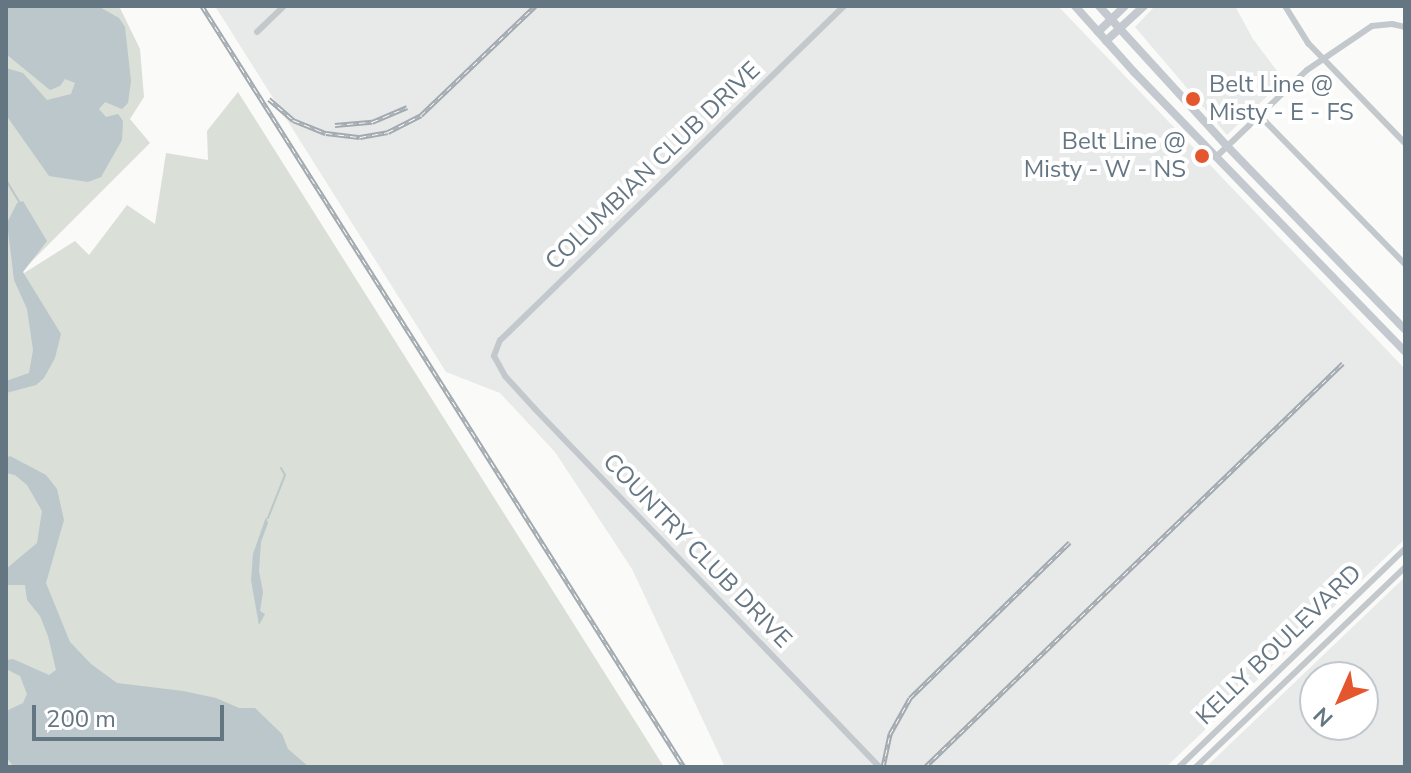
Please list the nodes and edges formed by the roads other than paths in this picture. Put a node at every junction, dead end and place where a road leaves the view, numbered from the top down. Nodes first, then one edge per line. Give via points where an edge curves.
1 (284, 6) edge
2 (844, 6) edge
3 (1075, 6) edge
4 (1099, 6) edge
5 (1125, 6) edge
6 (1144, 6) edge
7 (1285, 6) edge
8 (1111, 20) junction
9 (1405, 27) edge
10 (1119, 30) junction
11 (257, 32) dead end
12 (1098, 32) junction
13 (1106, 41) junction
14 (1323, 59) junction
15 (1258, 114) junction
16 (1405, 143) edge
17 (1227, 146) junction
18 (1216, 157) junction
19 (1405, 264) edge
20 (1375, 300) junction
21 (1364, 311) junction
22 (1405, 330) edge
23 (1405, 352) edge
24 (494, 356) joint
25 (1405, 549) edge
26 (1405, 567) edge
27 (1345, 607) junction
28 (1353, 616) junction
29 (1231, 716) junction
30 (1239, 725) junction
31 (880, 767) edge
32 (1179, 767) edge
33 (1196, 767) edge

1 - 11 street
2 - 24 street, COLUMBIAN CLUB DRIVE via 500,340
3 - 12 main road
4 - 8 main road
5 - 8 main road
6 - 10 main road
7 - 14 street
8 - 10 main road
8 - 12 main road
9 - 14 street via 1372,26
10 - 13 main road
10 - 17 main road
12 - 13 main road
13 - 18 main road
14 - 15 street
14 - 16 street
15 - 17 street
15 - 19 street
17 - 18 street
17 - 20 main road
18 - 21 main road
20 - 21 main road
20 - 22 main road
21 - 23 main road
24 - 31 street, COUNTRY CLUB DRIVE via 535,409
25 - 27 street, KELLY BOULEVARD
26 - 28 street, KELLY BOULEVARD
27 - 28 street
27 - 29 street, KELLY BOULEVARD
28 - 30 street, KELLY BOULEVARD
29 - 30 street
29 - 32 street, KELLY BOULEVARD
30 - 33 street, KELLY BOULEVARD

